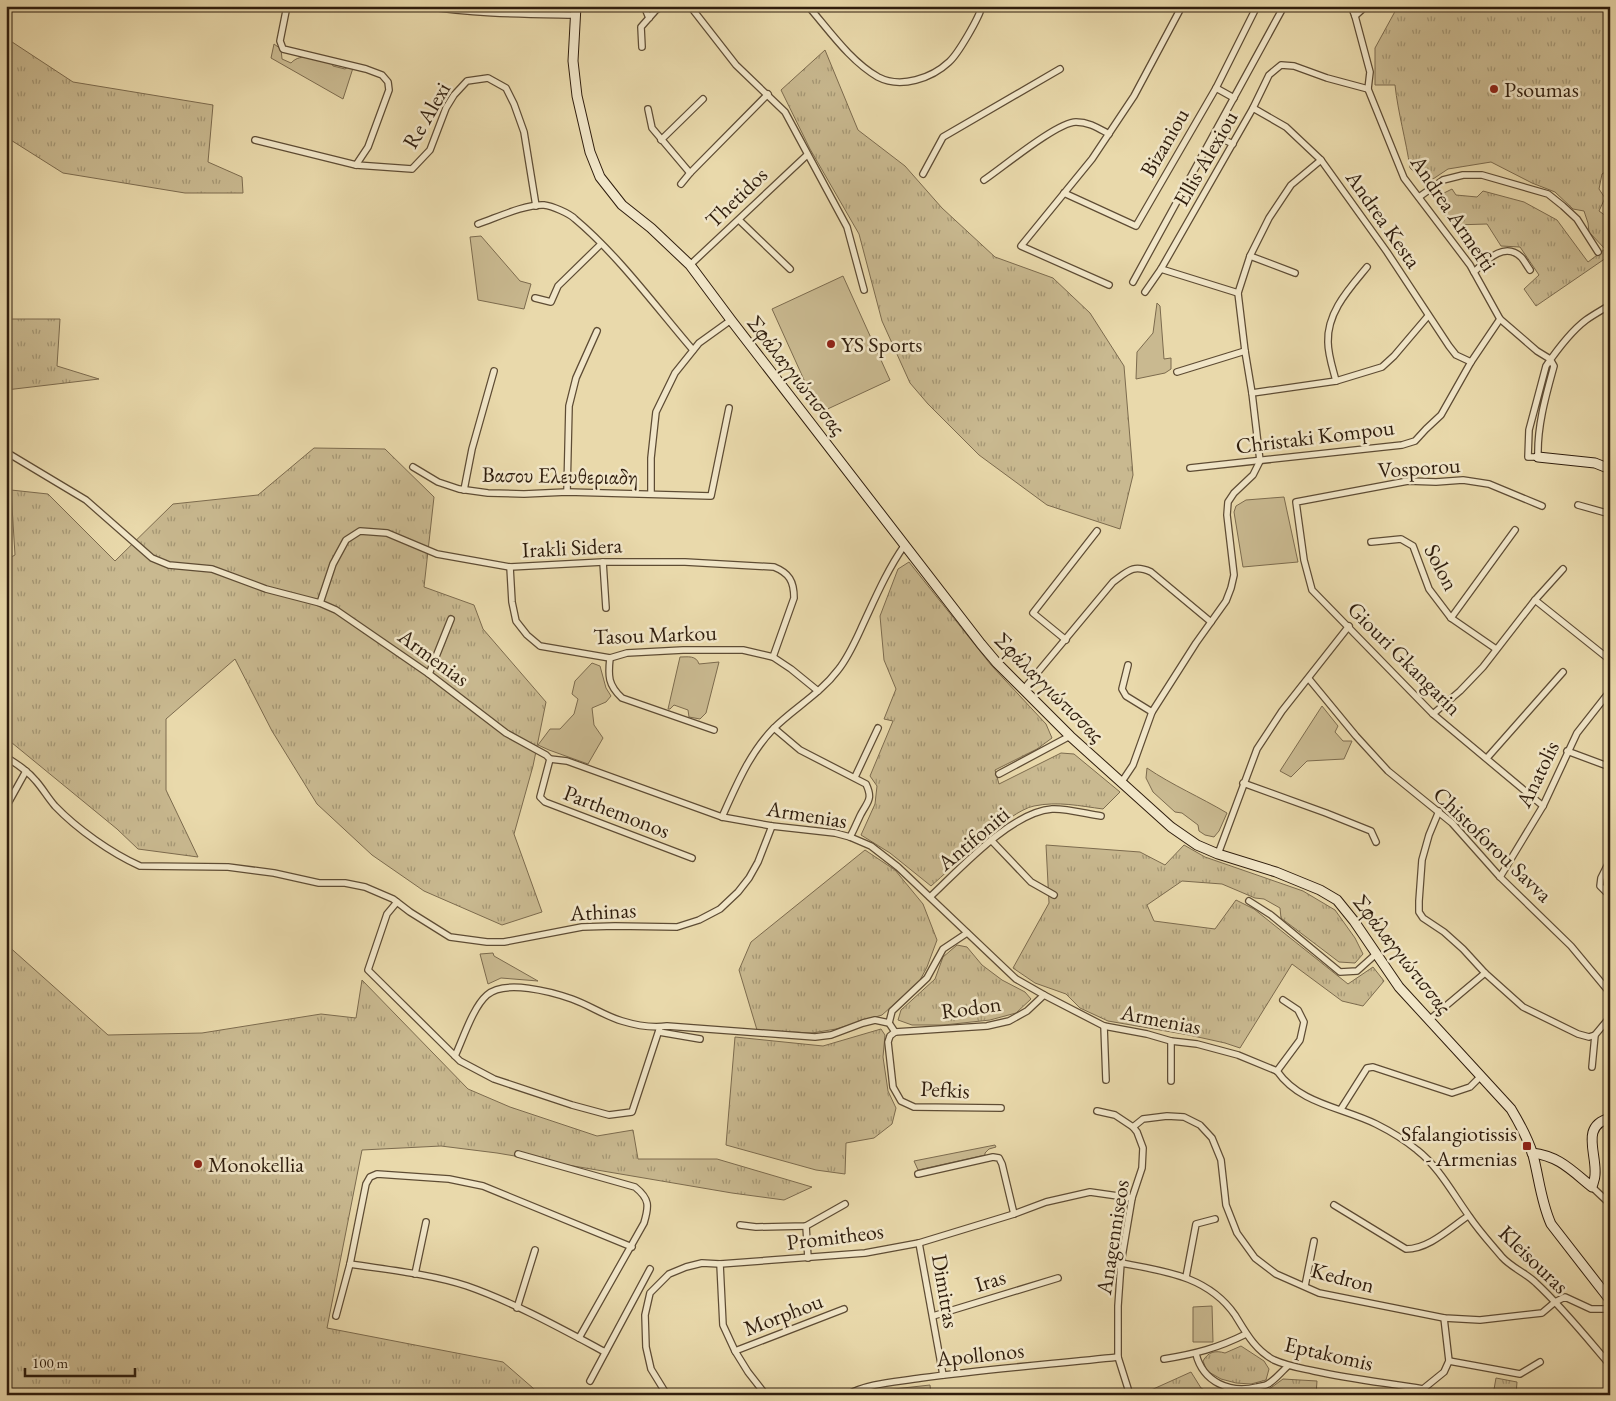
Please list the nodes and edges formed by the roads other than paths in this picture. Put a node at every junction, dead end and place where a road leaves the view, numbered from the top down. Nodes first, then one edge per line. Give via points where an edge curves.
1 (287, 6) edge
2 (425, 6) edge
3 (504, 6) edge
4 (644, 6) edge
5 (663, 6) edge
6 (690, 6) edge
7 (808, 6) edge
8 (982, 6) edge
9 (1182, 6) edge
10 (1258, 6) edge
11 (1284, 6) edge
12 (1350, 6) edge
13 (1366, 6) edge
14 (576, 11) edge
15 (503, 13) junction
16 (1355, 16) junction
17 (649, 18) junction
18 (642, 47) dead end
19 (1060, 69) dead end
20 (1216, 88) junction
21 (1368, 89) junction
22 (768, 94) junction
23 (1234, 98) junction
24 (703, 99) dead end
25 (1253, 108) junction
26 (648, 109) dead end
27 (1109, 134) junction
28 (1214, 135) junction
29 (255, 140) dead end
30 (661, 140) junction
31 (1233, 144) junction
32 (807, 155) junction
33 (1321, 160) junction
34 (356, 165) junction
35 (690, 173) junction
36 (923, 174) dead end
37 (984, 180) dead end
38 (682, 184) dead end
39 (1064, 193) junction
40 (1418, 197) junction
41 (536, 206) junction
42 (739, 220) junction
43 (478, 224) dead end
44 (601, 244) junction
45 (1598, 252) dead end
46 (1250, 256) junction
47 (690, 265) junction
48 (1367, 267) dead end
49 (790, 269) dead end
50 (1161, 270) junction
51 (1530, 270) dead end
52 (1474, 272) junction
53 (1295, 273) dead end
54 (1133, 282) dead end
55 (1109, 285) dead end
56 (864, 290) dead end
57 (1145, 292) dead end
58 (1238, 294) junction
59 (535, 298) dead end
60 (1610, 305) edge
61 (1428, 316) junction
62 (1500, 319) junction
63 (731, 320) junction
64 (597, 331) dead end
65 (693, 350) junction
66 (1245, 351) junction
67 (1550, 360) junction
68 (1471, 362) junction
69 (494, 371) dead end
70 (1177, 372) dead end
71 (1336, 381) junction
72 (1252, 393) junction
73 (729, 408) dead end
74 (6, 452) edge
75 (1538, 457) junction
76 (1260, 461) junction
77 (413, 467) dead end
78 (1190, 468) dead end
79 (1610, 469) edge
80 (464, 490) junction
81 (567, 492) junction
82 (651, 494) junction
83 (1296, 502) joint
84 (1578, 505) dead end
85 (1542, 506) dead end
86 (1610, 514) edge
87 (1515, 530) dead end
88 (1096, 531) dead end
89 (1372, 542) dead end
90 (904, 546) junction
91 (603, 562) junction
92 (510, 568) junction
93 (1562, 569) dead end
94 (1535, 600) junction
95 (320, 603) junction
96 (606, 608) dead end
97 (1451, 618) junction
98 (451, 619) dead end
99 (1211, 622) junction
100 (1349, 626) junction
101 (1066, 640) junction
102 (1496, 650) junction
103 (773, 657) junction
104 (610, 658) junction
105 (1610, 660) edge
106 (1128, 665) dead end
107 (1563, 672) dead end
108 (429, 674) junction
109 (1309, 679) junction
110 (1023, 690) junction
111 (818, 691) junction
112 (1610, 691) edge
113 (1152, 712) junction
114 (1433, 714) junction
115 (774, 728) junction
116 (878, 728) dead end
117 (714, 730) dead end
118 (1070, 736) junction
119 (1567, 751) junction
120 (6, 756) edge
121 (1486, 758) junction
122 (550, 759) junction
123 (1610, 767) edge
124 (26, 771) junction
125 (999, 774) dead end
126 (855, 777) junction
127 (1121, 783) junction
128 (1243, 783) junction
129 (1542, 806) junction
130 (6, 807) edge
131 (1439, 811) junction
132 (1101, 816) dead end
133 (722, 818) junction
134 (772, 826) junction
135 (850, 837) junction
136 (991, 840) junction
137 (1376, 842) dead end
138 (1218, 854) junction
139 (692, 858) dead end
140 (1610, 860) edge
141 (1500, 877) junction
142 (1054, 895) dead end
143 (1610, 896) edge
144 (930, 897) junction
145 (1249, 901) dead end
146 (397, 902) junction
147 (967, 933) junction
148 (1376, 954) junction
149 (1484, 974) junction
150 (1610, 992) edge
151 (1044, 995) junction
152 (1284, 1000) dead end
153 (1610, 1018) edge
154 (1429, 1020) junction
155 (889, 1023) junction
156 (1104, 1026) junction
157 (659, 1029) junction
158 (895, 1032) junction
159 (1595, 1035) junction
160 (700, 1040) dead end
161 (1170, 1041) junction
162 (455, 1056) junction
163 (1592, 1067) dead end
164 (1277, 1071) junction
165 (1481, 1076) junction
166 (1106, 1080) dead end
167 (1171, 1081) dead end
168 (1001, 1108) dead end
169 (1341, 1109) junction
170 (1098, 1110) dead end
171 (1610, 1118) edge
172 (1133, 1126) junction
173 (1532, 1153) junction
174 (518, 1154) dead end
175 (918, 1174) dead end
176 (1592, 1187) junction
177 (1132, 1198) junction
178 (845, 1204) dead end
179 (1334, 1204) dead end
180 (1610, 1204) edge
181 (1014, 1214) junction
182 (1468, 1216) junction
183 (1215, 1219) dead end
184 (426, 1222) dead end
185 (740, 1225) dead end
186 (806, 1226) junction
187 (1314, 1241) dead end
188 (919, 1243) junction
189 (632, 1247) junction
190 (535, 1250) dead end
191 (808, 1258) junction
192 (1121, 1263) junction
193 (350, 1264) junction
194 (720, 1264) junction
195 (650, 1269) dead end
196 (415, 1274) junction
197 (1186, 1277) junction
198 (1058, 1278) dead end
199 (640, 1286) junction
200 (1305, 1286) junction
201 (650, 1293) junction
202 (1610, 1300) edge
203 (1555, 1302) junction
204 (517, 1308) junction
205 (844, 1309) dead end
206 (1610, 1309) edge
207 (336, 1316) dead end
208 (933, 1316) junction
209 (1444, 1318) junction
210 (1246, 1334) junction
211 (579, 1338) junction
212 (735, 1351) junction
213 (604, 1352) junction
214 (1196, 1354) junction
215 (1118, 1357) junction
216 (1164, 1359) dead end
217 (1449, 1361) junction
218 (1540, 1362) dead end
219 (1610, 1365) edge
220 (1288, 1366) junction
221 (943, 1375) junction
222 (590, 1381) dead end
223 (667, 1395) edge
224 (766, 1395) edge
225 (847, 1395) edge
226 (1130, 1395) edge

1 - 34 street via 280,41 283,49 366,69 382,75 388,82 389,90 368,147
2 - 15 street
3 - 15 street
4 - 17 street
5 - 17 street
6 - 22 street via 736,65
7 - 8 street via 858,63 880,78 899,83 926,78 950,62 980,16
9 - 27 street via 1134,96
10 - 20 street, Bizaniou
11 - 23 street, Ellis Alexiou
12 - 16 street, Andrea Armefti
13 - 16 street
14 - 15 street
14 - 47 street, Σφάλαγγιώτισσας via 572,61 577,96 590,152 600,177 622,204
16 - 21 street, Andrea Armefti via 1370,72
17 - 18 street via 641,27
19 - 36 street via 943,136
20 - 23 street
20 - 39 street, Bizaniou via 1136,226
21 - 25 street, Ellis Alexiou via 1294,66 1280,65 1269,76
21 - 40 street, Andrea Armefti via 1404,178
22 - 32 street via 785,112
22 - 35 street
23 - 28 street, Ellis Alexiou
24 - 30 street
25 - 31 street, Ellis Alexiou
25 - 33 street, Andrea Kesta via 1286,127
26 - 30 street via 652,128
27 - 37 street via 1089,124 1074,122 1052,132
27 - 39 street
28 - 31 street
28 - 54 street, Ellis Alexiou
29 - 34 street, Re Alexi
30 - 35 street
31 - 50 street, Ellis Alexiou
32 - 42 street, Thetidos
32 - 56 street via 846,227
33 - 46 street via 1291,185 1269,218
33 - 61 street, Andrea Kesta
34 - 41 street, Re Alexi via 412,169 430,150 454,95 467,81 488,78 506,88 514,104 524,132
35 - 38 street
39 - 55 street via 1021,246
40 - 45 street via 1443,180 1482,174 1548,194 1576,219
40 - 52 street, Andrea Armefti
41 - 43 street
41 - 44 street via 546,205 574,217
42 - 47 street, Thetidos
42 - 49 street
44 - 59 street via 558,286 551,302
44 - 65 street
46 - 53 street
46 - 58 street
47 - 63 street, Σφάλαγγιώτισσας
48 - 71 street via 1344,294 1331,320 1328,342
50 - 57 street, Ellis Alexiou
50 - 58 street
51 - 52 street via 1512,251 1501,251
52 - 62 street, Andrea Armefti
58 - 66 street
60 - 67 street via 1587,319
61 - 68 street, Andrea Kesta via 1456,356
61 - 71 street via 1382,367
62 - 67 street, Andrea Armefti
62 - 68 street, Christaki Kompou
63 - 65 street
63 - 90 street, Σφάλαγγιώτισσας
64 - 81 street via 576,378 569,406
65 - 82 street via 675,373 656,412
66 - 70 street
66 - 72 street
67 - 75 street via 1554,366 1538,439
67 - 75 street via 1529,430 1528,457
68 - 76 street, Christaki Kompou via 1441,415 1415,441
69 - 80 street
71 - 72 street
72 - 76 street
73 - 82 street, Βασου Ελευθεριαδη via 711,496
74 - 95 street, Armenias via 86,500 152,558 169,565 212,568 266,589
75 - 79 street via 1596,464
76 - 78 street, Christaki Kompou
76 - 99 street via 1253,475 1228,502 1234,575 1226,601
77 - 80 street, Βασου Ελευθεριαδη via 438,482
80 - 81 street, Βασου Ελευθεριαδη via 524,494
81 - 82 street, Βασου Ελευθεριαδη
83 - 85 street, Vosporou via 1408,481 1463,480 1489,484
83 - 100 street, Giouri Gkangarin via 1304,560 1312,590
84 - 86 street
87 - 97 street
88 - 101 street via 1034,613
89 - 97 street, Solon via 1401,539 1413,546 1429,590
90 - 110 street, Σφάλαγγιώτισσας via 996,663
90 - 111 street via 888,568 853,647 838,670
91 - 92 street, Irakli Sidera
91 - 96 street
91 - 103 street, Irakli Sidera via 685,562 783,571 791,578 794,598
92 - 95 street, Irakli Sidera via 437,554 387,533 360,531 346,540 333,564
92 - 104 street, Tasou Markou via 516,621 527,635 540,646
93 - 94 street
94 - 102 street
94 - 105 street
95 - 108 street, Armenias via 336,610
97 - 102 street, Solon
98 - 108 street
99 - 101 street via 1151,572 1140,568 1129,570 1114,582
99 - 113 street
100 - 109 street
100 - 114 street, Giouri Gkangarin
101 - 110 street
102 - 114 street via 1460,691
103 - 104 street, Tasou Markou via 723,649 627,653
103 - 111 street, Tasou Markou
104 - 117 street via 608,673 613,689 622,698
106 - 113 street via 1122,689 1126,696
107 - 121 street
108 - 122 street, Armenias via 506,734
109 - 128 street via 1257,749
109 - 131 street, Chistoforou Savva via 1388,771
110 - 118 street, Σφάλαγγιώτισσας
111 - 115 street
112 - 119 street, Anatolis
113 - 127 street via 1133,765
114 - 121 street, Giouri Gkangarin
115 - 126 street via 800,750
115 - 133 street via 743,771
116 - 126 street
118 - 125 street
118 - 127 street, Σφάλαγγιώτισσας
119 - 123 street
119 - 129 street, Anatolis
120 - 124 street, Athinas
121 - 129 street, Giouri Gkangarin
122 - 133 street, Armenias via 567,761
122 - 139 street, Parthemonos via 540,797 545,802
124 - 130 street
124 - 146 street, Athinas via 63,814 140,866 228,867 274,873 319,884 345,883 365,887
126 - 135 street via 866,784 870,792 869,802
127 - 138 street, Σφάλαγγιώτισσας via 1171,827
128 - 137 street via 1371,832
128 - 138 street
129 - 141 street, Anatolis
131 - 141 street, Chistoforou Savva
131 - 149 street via 1422,860 1419,912 1463,949
132 - 136 street, Antifoniti via 1052,809 1023,818
133 - 134 street, Armenias
134 - 135 street, Armenias
134 - 146 street, Athinas via 758,862 738,892 720,908 677,927 582,927 504,942 487,942 450,937
135 - 144 street, Armenias via 871,846
136 - 142 street via 1031,882
136 - 144 street, Antifoniti
138 - 148 street, Σφάλαγγιώτισσας via 1276,872 1336,900
140 - 143 street via 1600,886
141 - 150 street, Chistoforou Savva via 1571,946
144 - 147 street, Armenias
145 - 148 street via 1340,972 1357,971
146 - 162 street via 387,914 368,970
147 - 151 street, Armenias via 1016,979
147 - 155 street via 943,949 928,978 892,1011
148 - 154 street, Σφάλαγγιώτισσας via 1399,988
149 - 154 street
149 - 159 street via 1523,1007 1578,1034
151 - 156 street, Armenias
151 - 158 street, Rodon via 1027,1011 1009,1021 987,1026
152 - 164 street via 1298,1010 1304,1022 1300,1040
153 - 159 street
154 - 165 street, Σφάλαγγιώτισσας
155 - 157 street via 874,1020 831,1035 815,1037 667,1026
155 - 158 street
156 - 161 street, Armenias
156 - 166 street
157 - 160 street
157 - 162 street via 621,1021 573,999 504,987 488,994 477,1008
157 - 162 street via 632,1112 609,1115 572,1105 494,1079
158 - 168 street, Pefkis via 888,1042 893,1087 901,1100 914,1108
159 - 163 street
161 - 164 street, Armenias via 1197,1044 1238,1055
161 - 167 street
164 - 169 street, Kleisouras via 1295,1090 1319,1103
165 - 169 street via 1470,1087 1452,1093 1373,1067 1367,1068
165 - 173 street, Σφάλαγγιώτισσας via 1511,1109
169 - 182 street, Kleisouras via 1376,1124 1419,1152 1453,1191
170 - 172 street via 1115,1115
171 - 176 street via 1594,1126 1595,1175
172 - 177 street, Anagenniseos via 1143,1148 1142,1168
172 - 200 street, Kedron via 1143,1119 1167,1116 1184,1117 1200,1125 1212,1138 1221,1160 1226,1205 1237,1233 1255,1258 1276,1274
173 - 176 street via 1556,1159
173 - 202 street, Σφάλαγγιώτισσας via 1551,1224
174 - 189 street via 635,1188 644,1195 648,1208
175 - 181 street via 999,1158
176 - 180 street
177 - 181 street, Promitheos via 1090,1192 1046,1202
177 - 192 street, Anagenniseos
178 - 186 street
179 - 182 street via 1406,1249 1416,1249
181 - 188 street, Promitheos
182 - 203 street, Kleisouras via 1504,1260 1534,1281
183 - 197 street via 1196,1224
184 - 196 street
185 - 186 street
186 - 191 street
187 - 200 street
188 - 191 street, Promitheos via 865,1253
188 - 208 street, Dimitras
189 - 193 street via 483,1186 448,1179 377,1174 366,1184
189 - 211 street
190 - 204 street
191 - 194 street, Promitheos
192 - 197 street, Eptakomis
192 - 215 street, Anagenniseos
193 - 196 street
193 - 207 street
194 - 201 street, Promitheos via 686,1267 669,1274
194 - 212 street via 723,1325
195 - 199 street
196 - 204 street via 466,1286
197 - 210 street, Eptakomis via 1215,1292
198 - 208 street, Iras
199 - 201 street
199 - 213 street
200 - 209 street, Kedron via 1319,1293
201 - 223 street via 645,1315 646,1347 651,1369
203 - 206 street via 1565,1297 1591,1309
203 - 209 street, Kedron via 1542,1314 1480,1320
203 - 219 street, Kleisouras
204 - 211 street
205 - 212 street, Morphou
208 - 221 street, Dimitras
209 - 217 street
210 - 214 street
210 - 220 street, Eptakomis via 1258,1349
211 - 213 street
212 - 224 street
213 - 222 street
214 - 216 street
214 - 220 street via 1205,1374 1218,1384 1233,1388 1248,1389 1268,1384
215 - 221 street, Apollonos
215 - 226 street, Anagenniseos
217 - 218 street via 1520,1374
217 - 220 street, Eptakomis via 1444,1372 1424,1389
221 - 225 street, Apollonos via 886,1383

